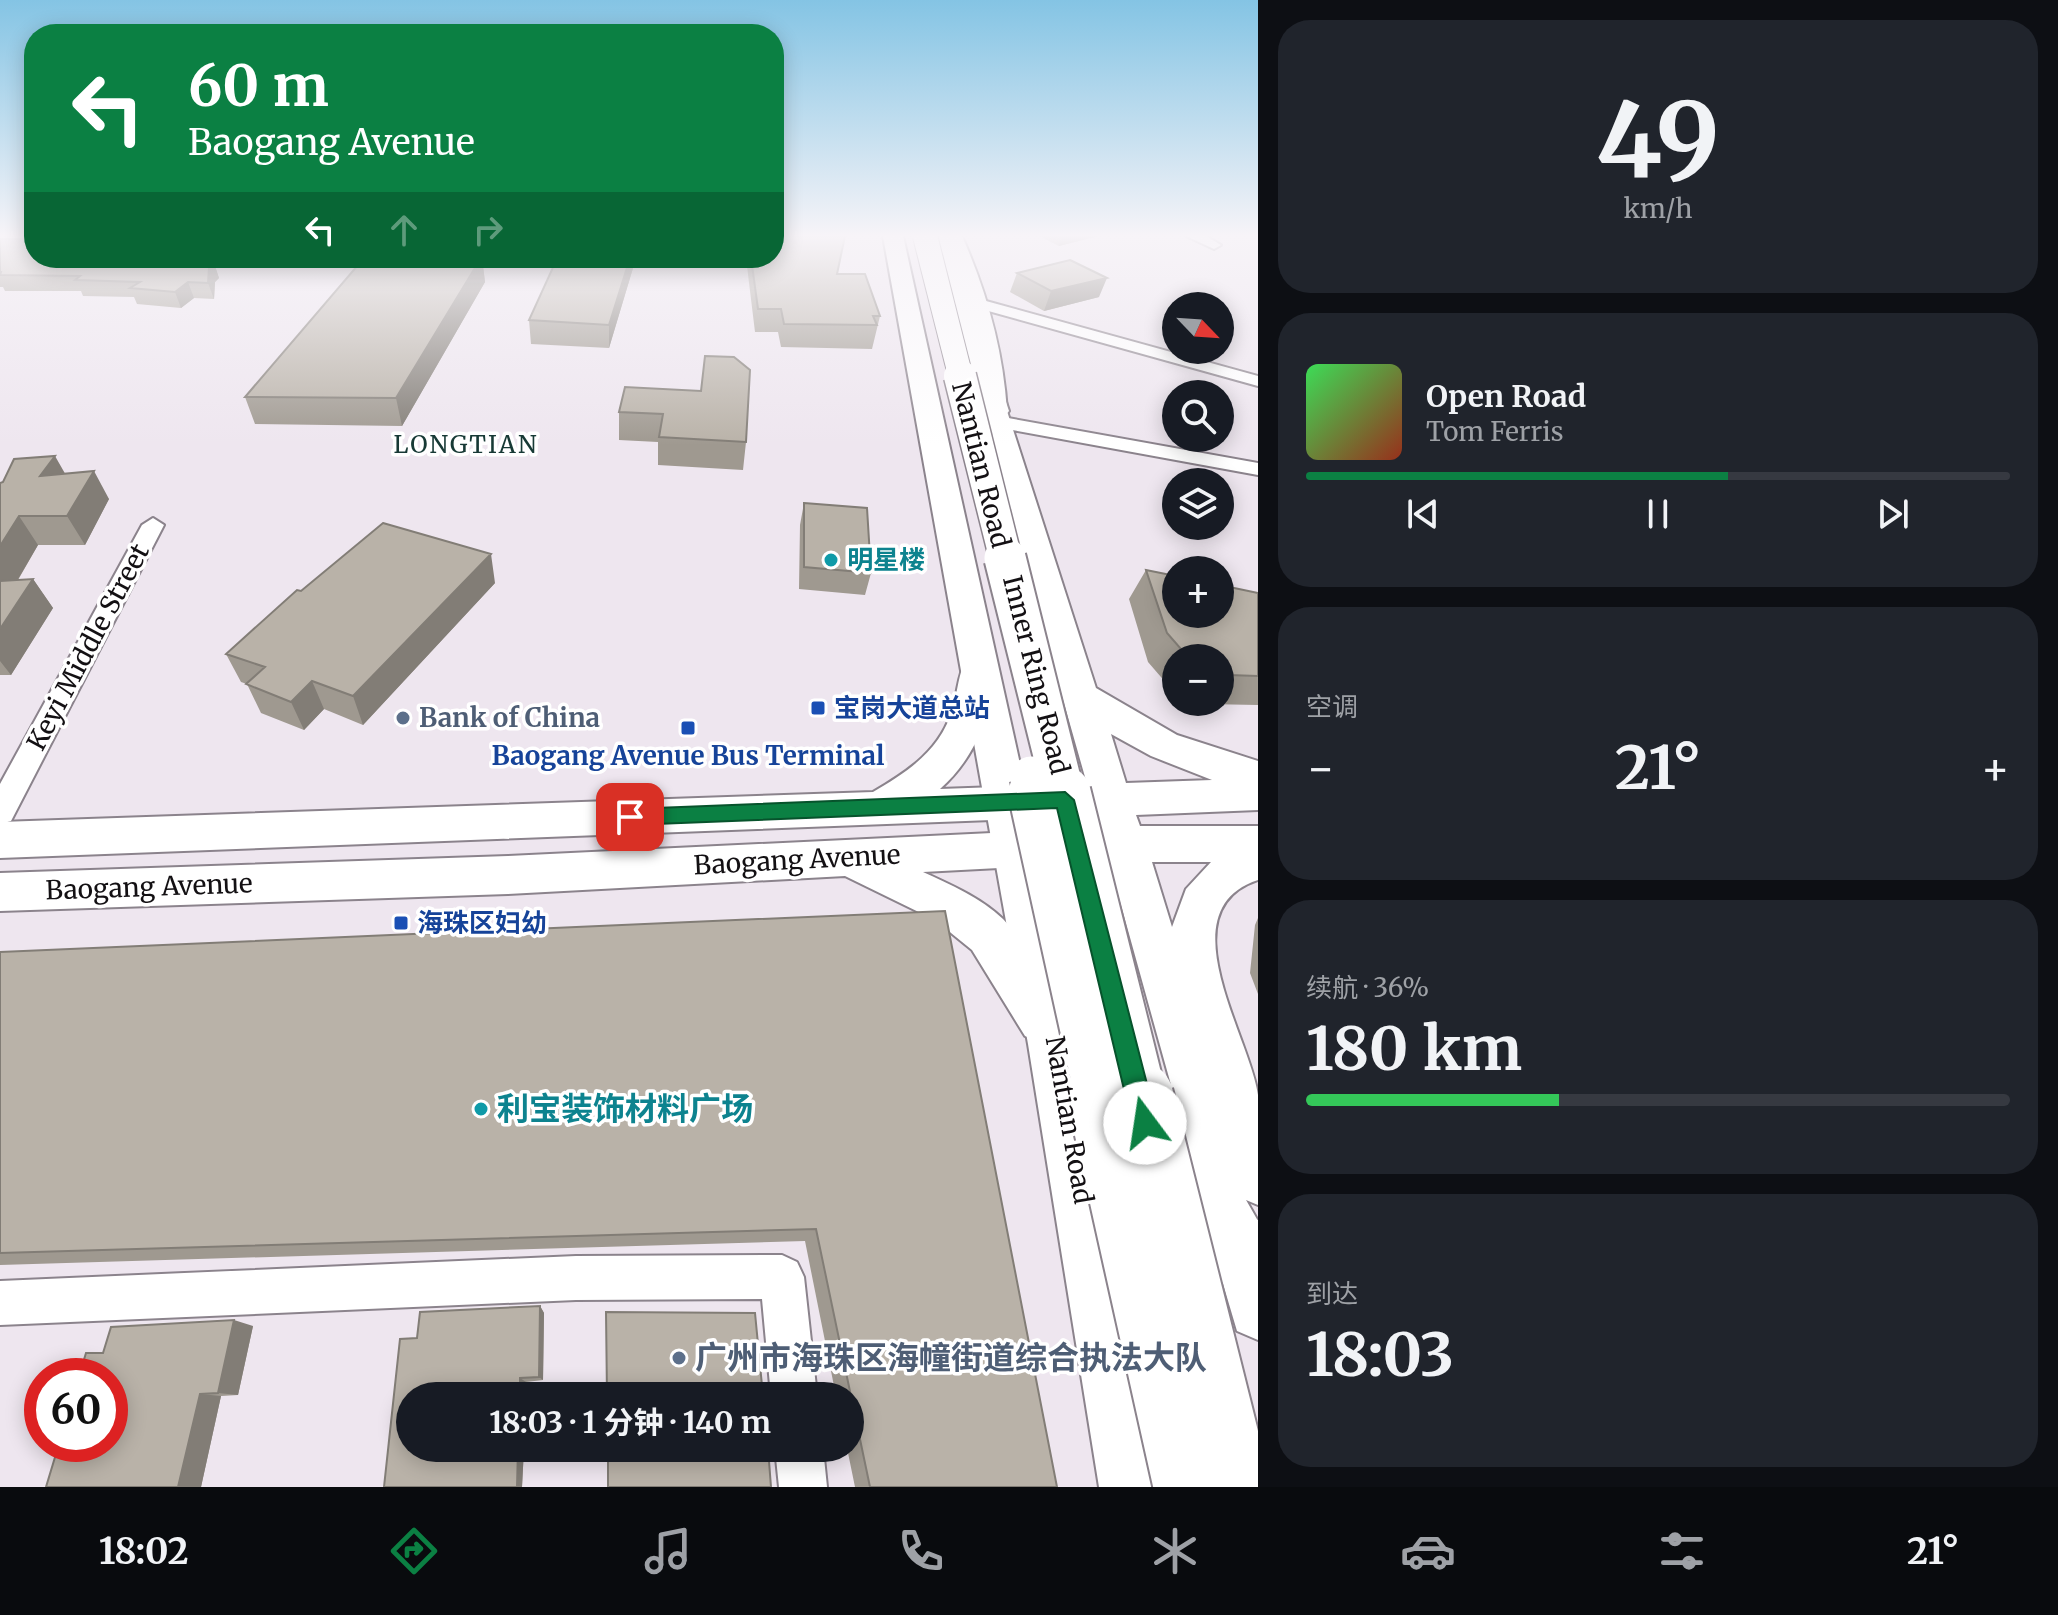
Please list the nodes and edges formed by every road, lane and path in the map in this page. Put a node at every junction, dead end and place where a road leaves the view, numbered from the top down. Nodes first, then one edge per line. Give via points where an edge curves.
1 (907, 305) edge
2 (925, 305) edge
3 (941, 305) edge
4 (946, 305) edge
5 (962, 305) edge
6 (980, 305) edge
7 (985, 305) edge
8 (1258, 381) edge
9 (996, 416) junction
10 (993, 457) junction
11 (1258, 469) edge
12 (992, 507) joint
13 (153, 525) dead end
14 (1030, 590) junction
15 (979, 664) junction
16 (1079, 695) junction
17 (1258, 777) edge
18 (1258, 794) edge
19 (876, 809) junction
20 (0, 812) edge
21 (1094, 822) junction
22 (1012, 827) junction
23 (0, 840) edge
24 (1258, 844) edge
25 (843, 857) junction
26 (1258, 862) edge
27 (0, 892) edge
28 (1122, 1032) junction
29 (1216, 1040) junction
30 (1055, 1044) junction
31 (1258, 1178) edge
32 (1251, 1285) edge
33 (0, 1303) edge
34 (793, 1382) edge
35 (800, 1462) edge
36 (803, 1487) edge
37 (1136, 1487) edge
38 (1188, 1487) edge
39 (1236, 1487) edge

1 - 15 main road, Nantian Road
2 - 38 highway, Inner Ring Road, bridge
3 - 39 highway, Inner Ring Road, bridge
4 - 10 main road, Nantian Road
5 - 9 highway
6 - 9 main road
7 - 8 street
9 - 10 main road
9 - 11 street
10 - 12 main road
10 - 14 main road
12 - 14 main road, Nantian Road via 1002,547
13 - 20 street, Keyi Middle Street
14 - 16 main road via 1063,640
14 - 21 main road, Nantian Road
15 - 19 main road via 974,703 961,739 938,771
15 - 22 main road, Nantian Road
16 - 17 main road via 1155,744
16 - 21 main road
18 - 21 main road, Baogang Avenue
19 - 22 main road, Baogang Avenue
19 - 23 main road, Baogang Avenue
21 - 22 main road, Baogang Avenue
21 - 24 main road, Baogang Avenue
21 - 28 main road, Nantian Road
21 - 32 main road via 1183,1036
22 - 25 main road, Baogang Avenue
22 - 30 main road, Nantian Road
25 - 27 main road, Baogang Avenue via 508,875
25 - 30 main road via 925,892 988,935
26 - 29 main road via 1208,892 1195,914 1195,972
28 - 32 main road
28 - 39 main road, Nantian Road
29 - 31 main road
29 - 32 main road
30 - 37 main road, Nantian Road
33 - 34 street via 576,1278 782,1277
35 - 36 street

